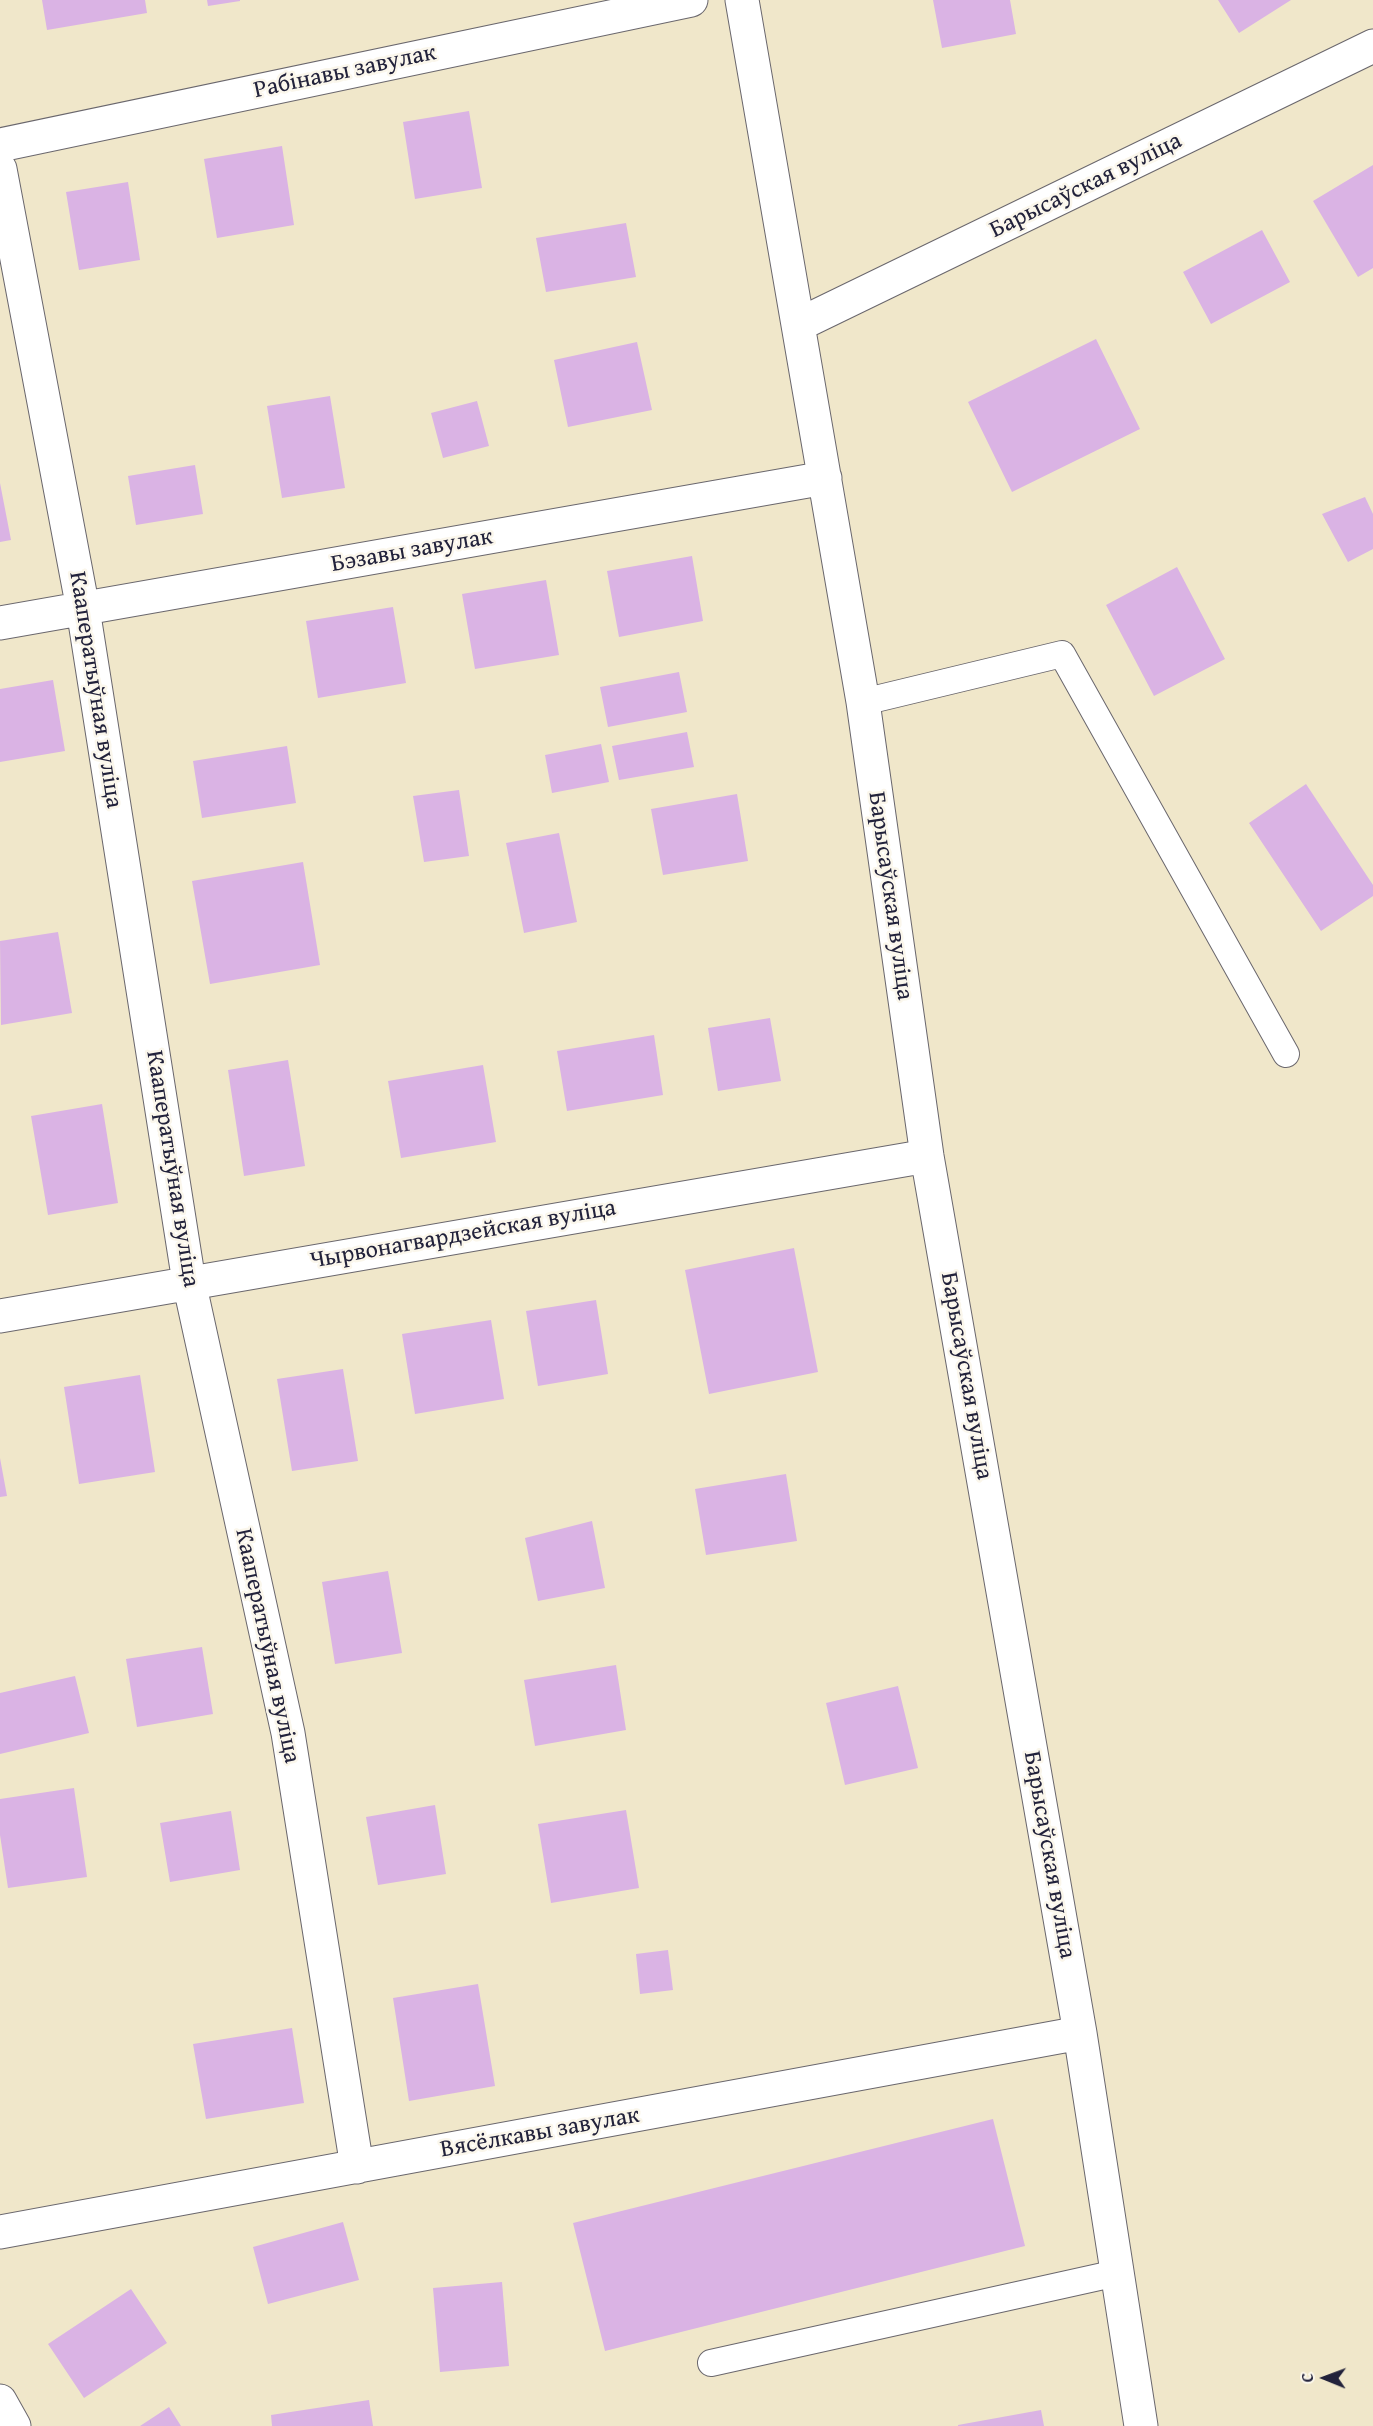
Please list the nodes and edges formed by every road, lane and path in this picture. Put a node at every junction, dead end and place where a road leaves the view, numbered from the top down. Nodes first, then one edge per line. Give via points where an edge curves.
1 (691, 0) edge
2 (742, 0) edge
3 (1373, 46) edge
4 (0, 144) edge
5 (0, 169) edge
6 (798, 325) junction
7 (825, 478) junction
8 (83, 609) junction
9 (0, 623) edge
10 (863, 702) junction
11 (1286, 1054) dead end
12 (927, 1156) junction
13 (189, 1282) junction
14 (0, 1316) edge
15 (1080, 2033) junction
16 (357, 2167) junction
17 (0, 2232) edge
18 (1117, 2273) junction
19 (711, 2363) dead end
20 (0, 2401) edge
21 (14, 2426) edge
22 (1141, 2426) edge

1 - 4 street, Рабінавы завулак
2 - 6 street, Барысаўская вуліца
3 - 6 street, Барысаўская вуліца
5 - 8 street, Кааператыўная вуліца
6 - 7 street, Барысаўская вуліца
7 - 8 street, Бэзавы завулак
7 - 10 street, Барысаўская вуліца
8 - 9 street, Бэзавы завулак
8 - 13 street, Кааператыўная вуліца
10 - 11 lane via 1062,654
10 - 12 street, Барысаўская вуліца
12 - 13 street, Чырвонагвардзейская вуліца
12 - 15 street, Барысаўская вуліца
13 - 14 street, Чырвонагвардзейская вуліца
13 - 16 street, Кааператыўная вуліца via 288,1733
15 - 16 street, Вясёлкавы завулак
15 - 18 street, Барысаўская вуліца
16 - 17 street, Вясёлкавы завулак
18 - 19 lane
18 - 22 street, Барысаўская вуліца
20 - 21 street

